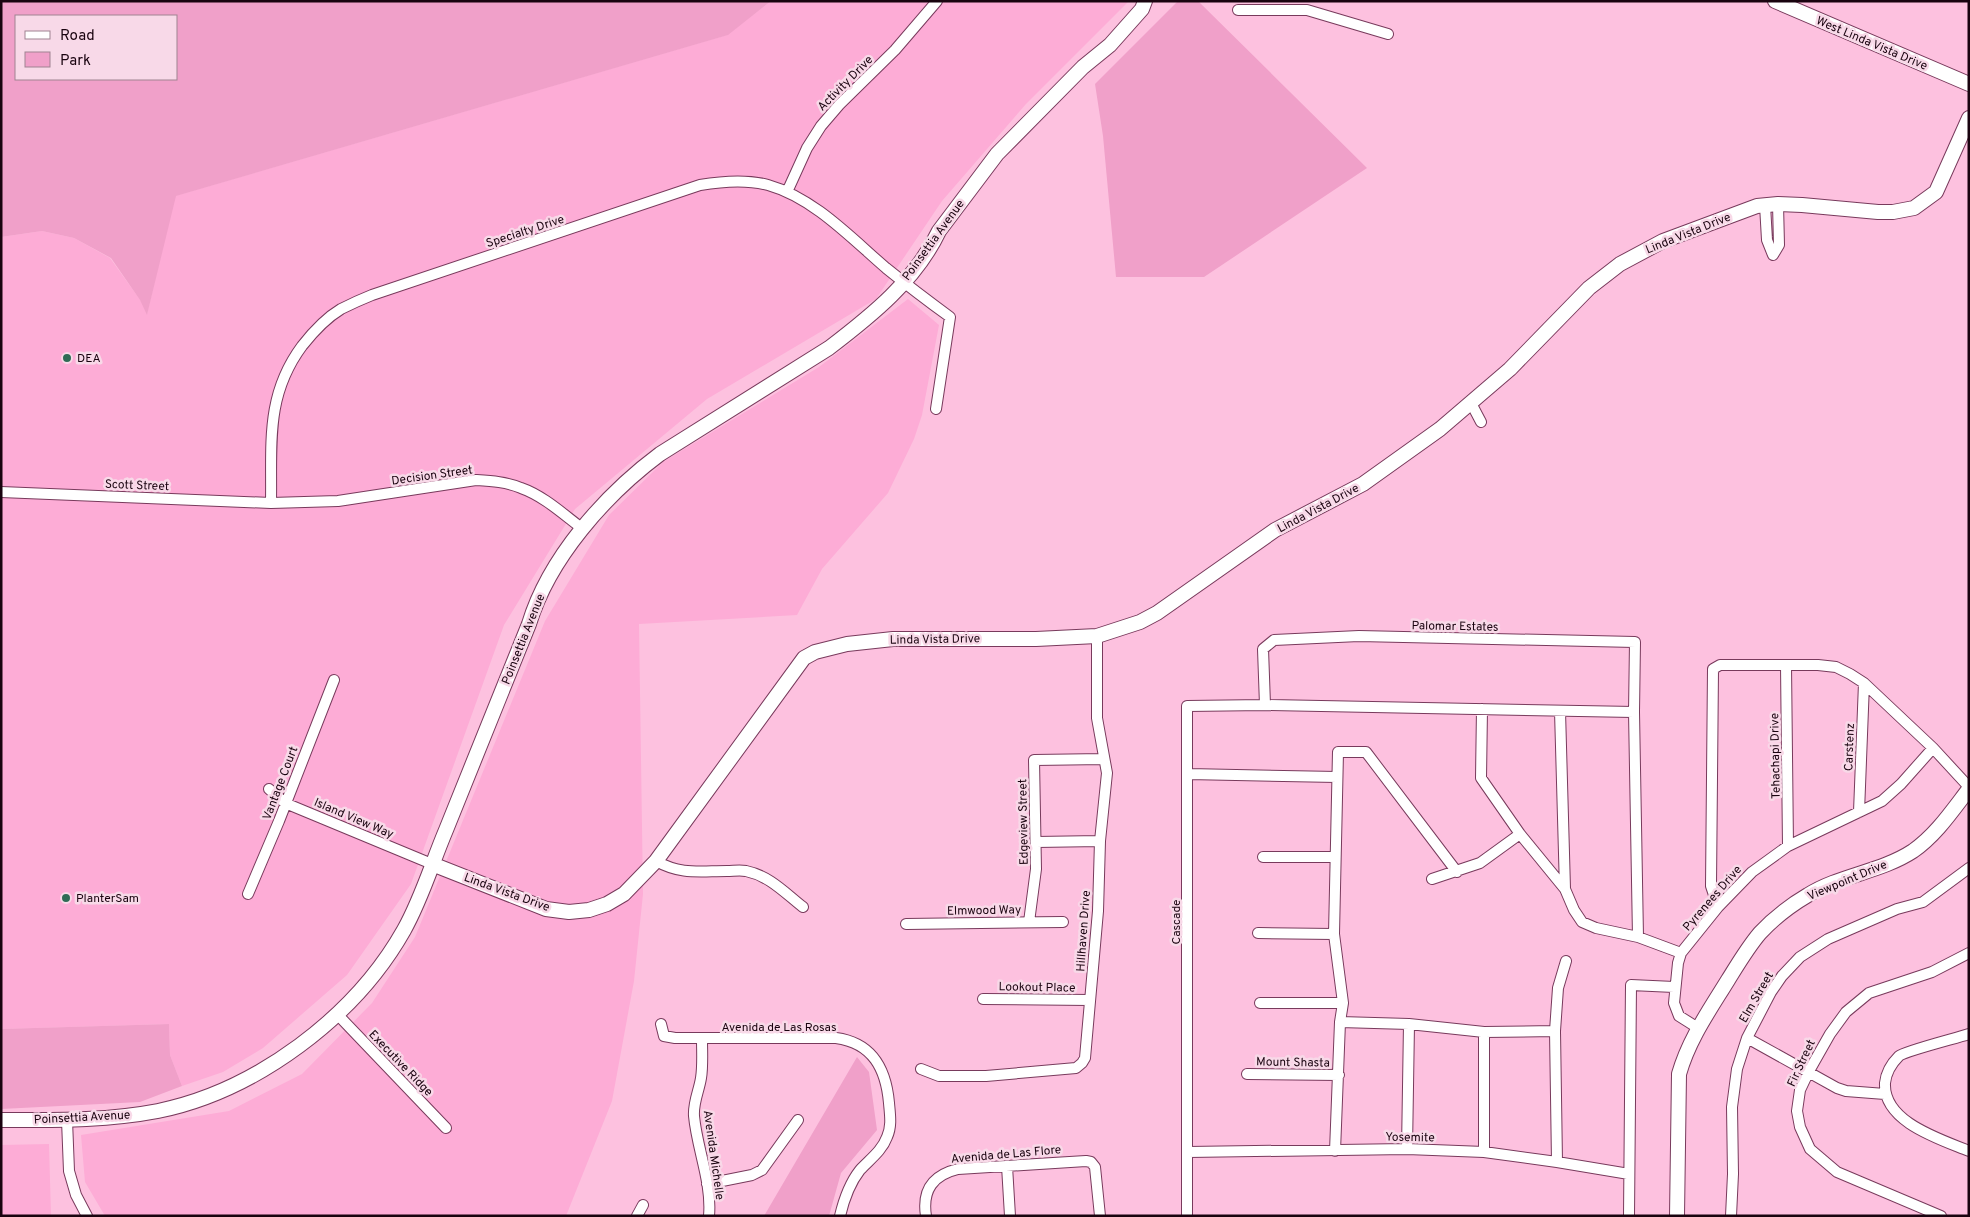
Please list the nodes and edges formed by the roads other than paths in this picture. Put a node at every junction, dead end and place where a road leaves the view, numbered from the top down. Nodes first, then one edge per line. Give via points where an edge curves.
1 (937, 1) edge
2 (1145, 1) edge
3 (1775, 1) edge
4 (1308, 6) edge
5 (1238, 10) dead end
6 (1388, 34) dead end
7 (1969, 84) edge
8 (1969, 118) edge
9 (787, 192) junction
10 (903, 282) junction
11 (1472, 403) junction
12 (936, 409) dead end
13 (1481, 422) dead end
14 (1, 492) edge
15 (271, 503) junction
16 (583, 529) junction
17 (1097, 636) junction
18 (1786, 665) junction
19 (334, 680) dead end
20 (1864, 683) junction
21 (1265, 705) junction
22 (1482, 709) junction
23 (1560, 711) junction
24 (1634, 712) junction
25 (1933, 748) junction
26 (1104, 759) junction
27 (1188, 774) junction
28 (1337, 777) junction
29 (1969, 788) edge
30 (269, 789) dead end
31 (285, 803) junction
32 (1859, 812) junction
33 (1520, 834) junction
34 (1100, 841) junction
35 (1036, 842) junction
36 (1788, 846) junction
37 (1263, 856) dead end
38 (1335, 857) junction
39 (656, 861) junction
40 (432, 864) junction
41 (1969, 868) edge
42 (1457, 872) junction
43 (1432, 878) dead end
44 (1564, 889) junction
45 (248, 894) dead end
46 (804, 907) dead end
47 (1718, 907) junction
48 (1029, 922) junction
49 (1063, 922) dead end
50 (906, 924) dead end
51 (1258, 933) dead end
52 (1334, 934) junction
53 (1638, 937) junction
54 (1681, 953) junction
55 (1969, 953) edge
56 (1566, 961) dead end
57 (1674, 988) junction
58 (983, 999) dead end
59 (1090, 1000) junction
60 (1260, 1002) dead end
61 (1342, 1003) junction
62 (337, 1014) junction
63 (1340, 1022) junction
64 (661, 1024) dead end
65 (1410, 1024) junction
66 (1698, 1028) junction
67 (1555, 1031) junction
68 (1484, 1032) junction
69 (1969, 1034) edge
70 (1747, 1038) junction
71 (702, 1039) junction
72 (920, 1069) dead end
73 (1809, 1071) junction
74 (1247, 1074) dead end
75 (1339, 1075) junction
76 (1885, 1094) junction
77 (1, 1120) edge
78 (67, 1120) junction
79 (798, 1120) dead end
80 (446, 1128) dead end
81 (1407, 1149) junction
82 (1335, 1151) junction
83 (1969, 1151) edge
84 (1188, 1152) junction
85 (1484, 1152) junction
86 (1557, 1162) junction
87 (1008, 1166) junction
88 (1629, 1174) junction
89 (707, 1184) junction
90 (643, 1205) dead end
91 (1732, 1215) edge
92 (87, 1216) edge
93 (637, 1216) edge
94 (709, 1216) edge
95 (840, 1216) edge
96 (926, 1216) edge
97 (1010, 1216) edge
98 (1100, 1216) edge
99 (1187, 1216) edge
100 (1629, 1216) edge
101 (1669, 1216) edge
102 (1678, 1216) edge
103 (1941, 1216) edge

1 - 9 street, Activity Drive via 895,50 821,126
2 - 10 street, Poinsettia Avenue via 1110,45 1083,67 997,154
3 - 7 street, West Linda Vista Drive
4 - 5 street
4 - 6 street
8 - 11 street, Linda Vista Drive via 1936,192 1914,208 1878,212 1757,206 1663,241 1620,264 1589,288
9 - 10 street, Specialty Drive via 818,210
9 - 15 street, Specialty Drive via 768,185 744,182 700,185 372,295 342,309 310,336 290,363 280,384 272,422
10 - 12 street, Specialty Drive via 950,317
10 - 16 street, Poinsettia Avenue via 829,348 637,471 598,509
11 - 13 street
11 - 17 street, Linda Vista Drive via 1363,484 1275,530 1157,613
14 - 15 street, Scott Street
15 - 16 street, Decision Street via 338,501 476,480 522,488
16 - 40 street, Poinsettia Avenue via 564,553 535,604
17 - 26 street, Hillhaven Drive via 1097,718
17 - 39 street, Linda Vista Drive via 893,639 847,644 815,652 798,665
18 - 20 street via 1836,668
18 - 36 street, Tehachapi Drive
18 - 47 street via 1720,665 1713,669 1711,886
19 - 31 street, Vantage Court
20 - 25 street
20 - 32 street, Carstenz
21 - 22 street
21 - 24 street, Palomar Estates via 1263,649 1274,640 1358,636 1626,641 1636,642
21 - 27 street, Cascade via 1187,706
22 - 23 street
22 - 33 street via 1481,778
23 - 24 street
23 - 44 street
24 - 53 street
25 - 29 street
25 - 32 street, Pyrenees Drive via 1882,801
26 - 34 street, Hillhaven Drive via 1107,773
26 - 35 street, Edgeview Street via 1034,760
27 - 28 street
27 - 84 street, Cascade
28 - 38 street
28 - 42 street via 1338,752 1366,752
29 - 66 street, Viewpoint Drive via 1935,831 1913,851 1809,894 1780,915 1745,954
30 - 31 street, Island View Way
31 - 40 street, Island View Way
31 - 45 street, Vantage Court
32 - 36 street, Pyrenees Drive
33 - 42 street via 1480,864
33 - 44 street
34 - 35 street
34 - 59 street, Hillhaven Drive
35 - 48 street, Edgeview Street
36 - 47 street, Pyrenees Drive via 1752,872
37 - 38 street
38 - 52 street
39 - 40 street, Linda Vista Drive via 624,894 607,904 569,912 546,909
39 - 46 street via 681,871 745,871 762,876
40 - 62 street, Poinsettia Avenue via 404,930 370,978
41 - 70 street, Elm Street via 1924,902 1897,909 1843,932 1800,957 1771,992
42 - 43 street
44 - 53 street via 1582,922
47 - 54 street, Pyrenees Drive
48 - 49 street, Elmwood Way
48 - 50 street, Elmwood Way
51 - 52 street
52 - 61 street
53 - 54 street
54 - 57 street, Pyrenees Drive
55 - 73 street, Fir Street via 1932,972 1869,992 1846,1012
56 - 67 street via 1558,988
57 - 66 street, Pyrenees Drive via 1674,1003 1679,1016
57 - 88 street via 1632,985
58 - 59 street, Lookout Place
59 - 72 street, Hillhaven Drive via 1085,1058 1076,1068 986,1076 939,1076
60 - 61 street
61 - 63 street
62 - 78 street, Poinsettia Avenue via 302,1044 264,1069 217,1093 149,1113
62 - 80 street, Executive Ridge
63 - 65 street
63 - 75 street
64 - 71 street, Avenida de Las Rosas via 664,1036
65 - 68 street
65 - 81 street
66 - 101 street, Viewpoint Drive via 1685,1040 1670,1073
66 - 102 street, Viewpoint Drive via 1679,1074
67 - 68 street
67 - 86 street
68 - 85 street
69 - 76 street via 1900,1055 1887,1072
70 - 73 street
70 - 91 street, Elm Street via 1737,1069 1732,1107
71 - 89 street, Avenida Michelle via 701,1078 694,1115
71 - 95 street, Avenida de Las Rosas via 836,1038 850,1040 875,1059 887,1084 891,1124 880,1150 851,1184
73 - 76 street via 1846,1091
73 - 103 street, Fir Street via 1800,1090 1797,1110 1810,1150 1837,1172
74 - 75 street, Mount Shasta
75 - 82 street
76 - 83 street via 1909,1124
77 - 78 street, Poinsettia Avenue
78 - 92 street via 68,1171
79 - 89 street via 762,1170
81 - 82 street, Yosemite
81 - 85 street, Yosemite
82 - 84 street, Yosemite
84 - 99 street, Cascade
85 - 86 street, Yosemite
86 - 88 street, Yosemite
87 - 96 street, Avenida de Las Flore via 958,1169 938,1176 926,1197
87 - 97 street
87 - 98 street, Avenida de Las Flore via 1091,1162 1095,1167
88 - 100 street
89 - 94 street, Avenida Michelle
90 - 93 street

